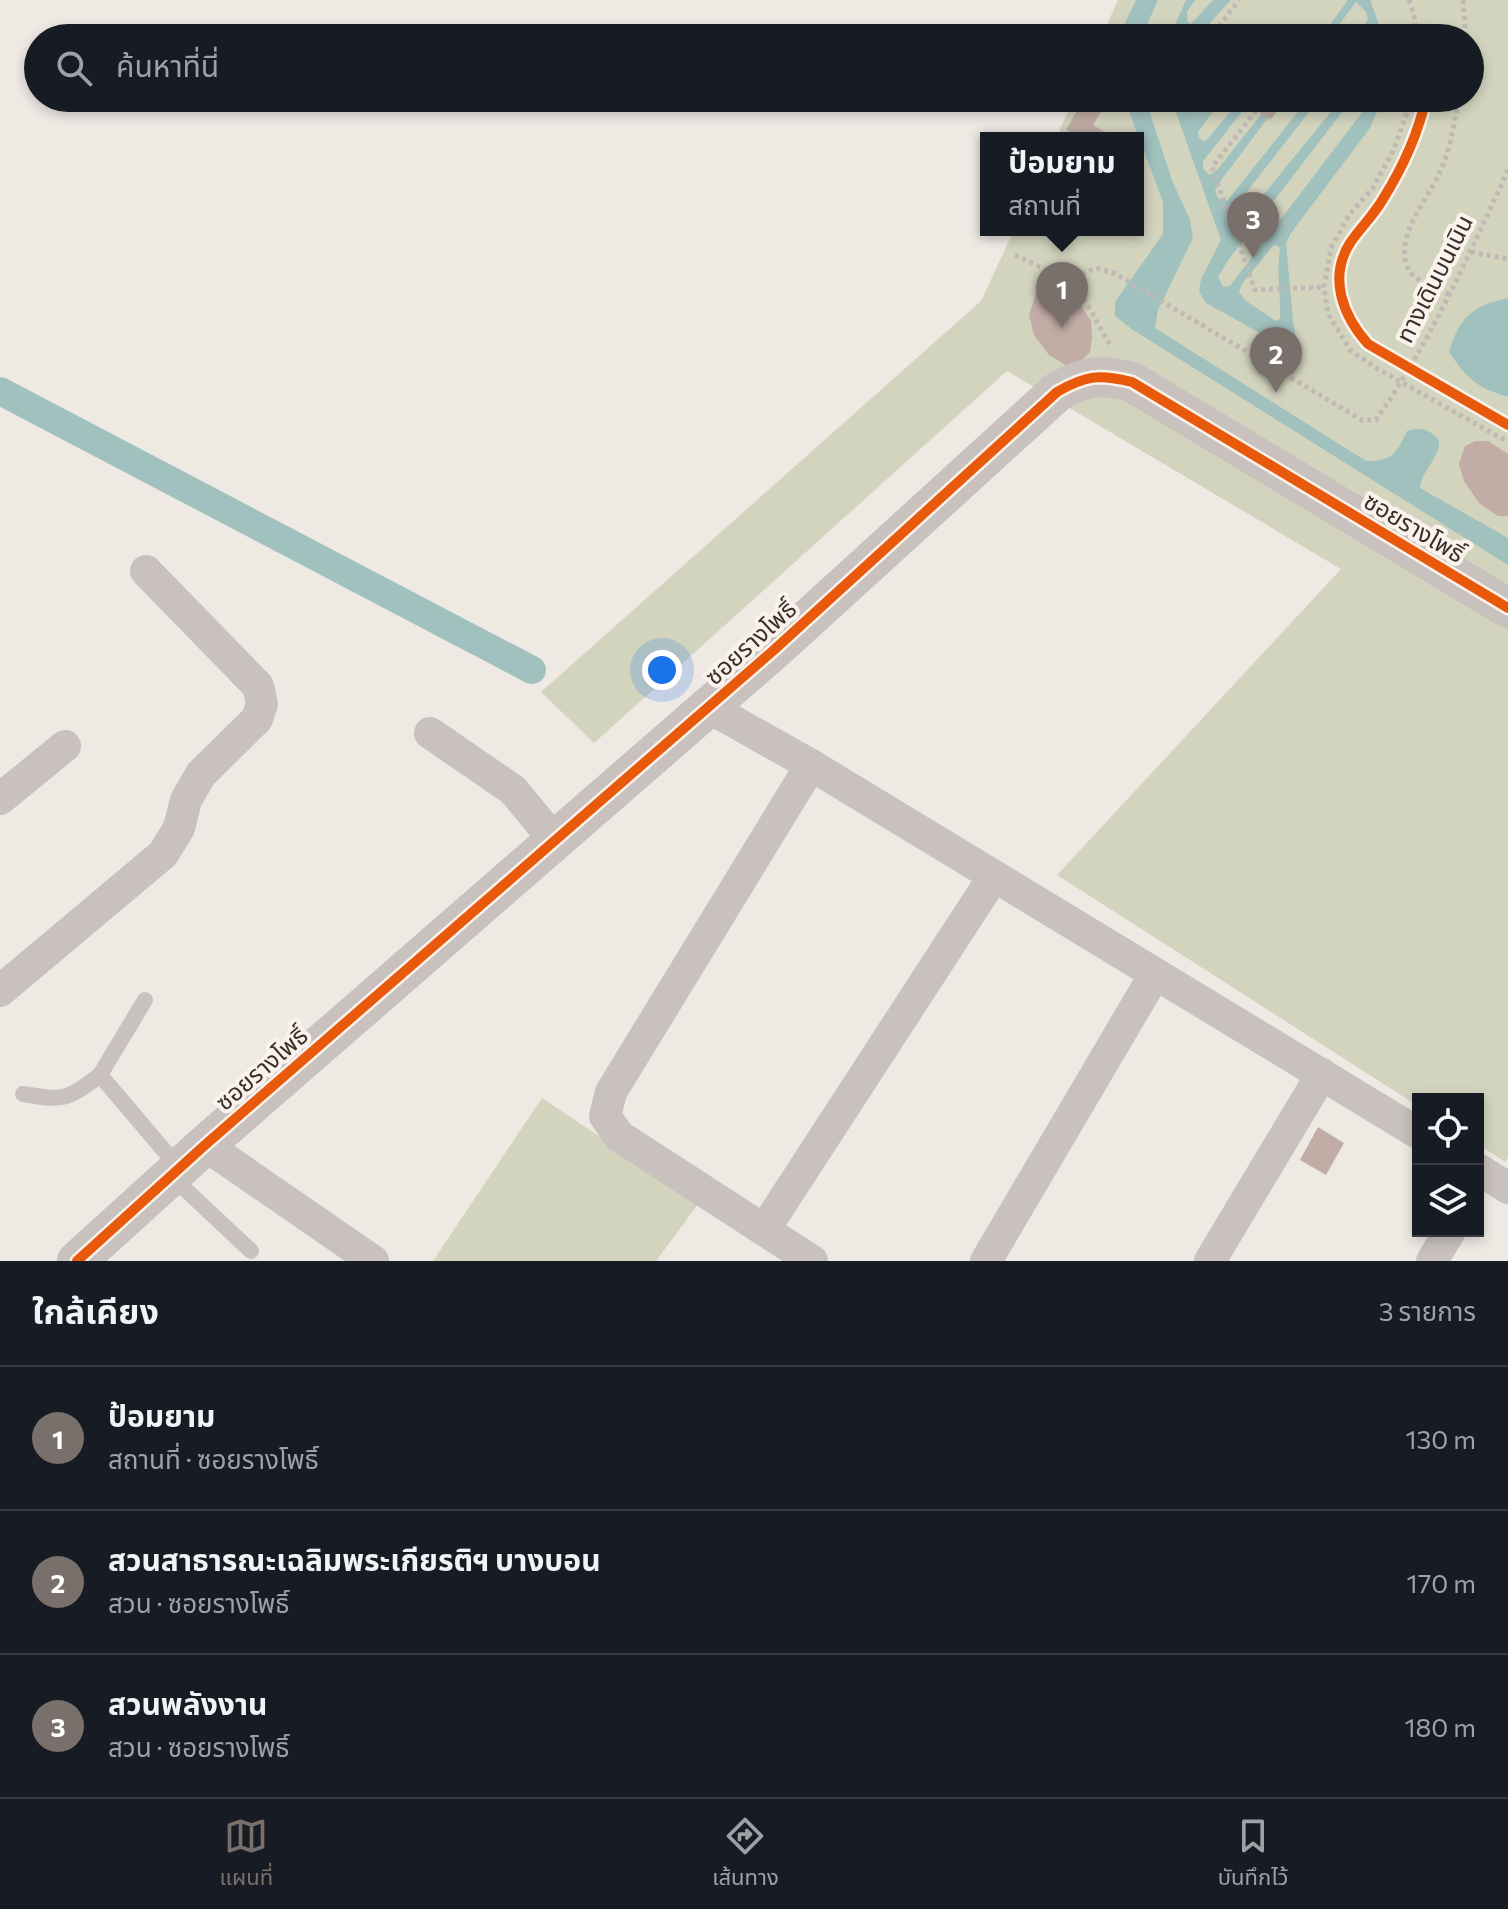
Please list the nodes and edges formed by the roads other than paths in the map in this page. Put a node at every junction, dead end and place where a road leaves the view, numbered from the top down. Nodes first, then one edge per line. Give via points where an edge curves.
1 (146, 571) dead end
2 (1508, 608) edge
3 (708, 707) junction
4 (430, 733) dead end
5 (65, 746) dead end
6 (811, 765) junction
7 (0, 799) edge
8 (555, 841) junction
9 (994, 876) junction
10 (1155, 974) junction
11 (0, 991) edge
12 (145, 1000) dead end
13 (1322, 1074) junction
14 (100, 1075) junction
15 (23, 1094) dead end
16 (1412, 1129) edge
17 (185, 1163) junction
18 (764, 1230) junction
19 (1446, 1237) edge
20 (251, 1251) dead end
21 (77, 1261) edge
22 (373, 1261) edge
23 (812, 1261) edge
24 (986, 1261) edge
25 (1210, 1261) edge
26 (1432, 1261) edge

1 - 11 street via 258,686 262,704 257,719 201,774 163,854
2 - 3 street, ซอยรางโพธิ์ via 1132,382 1105,375 1078,380 1057,392
3 - 6 street
3 - 8 street, ซอยรางโพธิ์
4 - 8 street via 513,790
5 - 7 street
6 - 9 street
6 - 18 street via 611,1092 605,1116 619,1136
8 - 17 street, ซอยรางโพธิ์
9 - 10 street
9 - 18 street
10 - 13 street
10 - 24 street
12 - 14 lane
13 - 16 street
13 - 25 street
14 - 15 lane via 56,1100
14 - 17 lane
17 - 20 lane
17 - 21 street, ซอยรางโพธิ์
17 - 22 street
18 - 23 street
19 - 26 street

